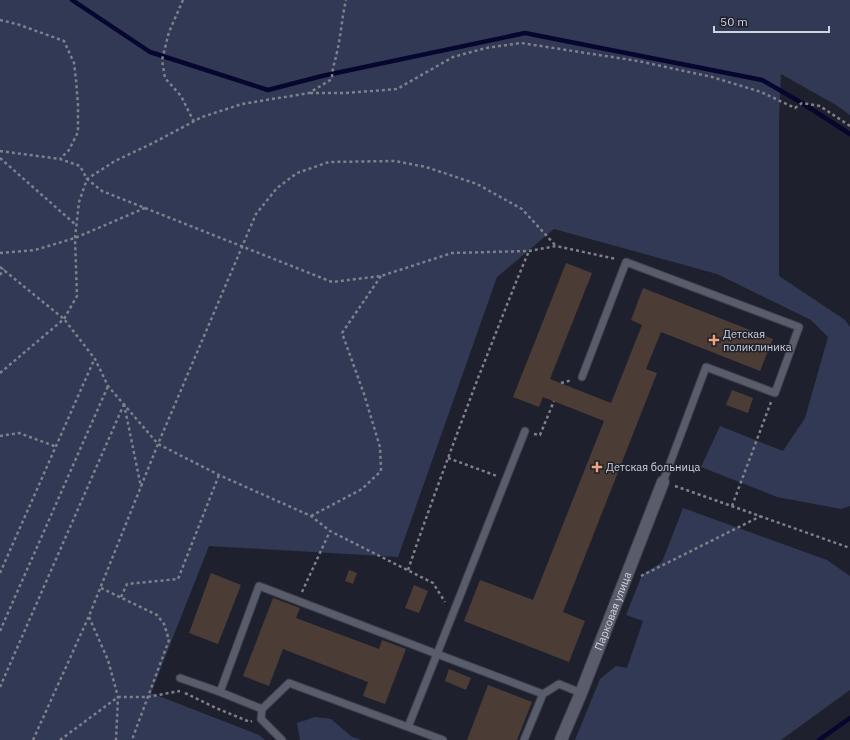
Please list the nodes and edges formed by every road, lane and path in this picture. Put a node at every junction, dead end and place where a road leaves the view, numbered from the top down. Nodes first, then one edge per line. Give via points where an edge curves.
1 (183, 0) edge
2 (346, 0) edge
3 (0, 20) edge
4 (309, 93) junction
5 (194, 122) junction
6 (850, 126) edge
7 (0, 151) edge
8 (0, 158) edge
9 (60, 159) junction
10 (87, 179) junction
11 (145, 208) junction
12 (76, 225) junction
13 (75, 238) junction
14 (242, 246) junction
15 (556, 246) junction
16 (529, 251) junction
17 (0, 253) edge
18 (626, 262) junction
19 (0, 267) edge
20 (4, 269) junction
21 (0, 274) edge
22 (381, 276) junction
23 (64, 319) junction
24 (95, 359) junction
25 (0, 373) edge
26 (582, 377) dead end
27 (108, 386) junction
28 (775, 393) junction
29 (554, 401) dead end
30 (124, 404) junction
31 (525, 431) joint
32 (0, 436) edge
33 (158, 444) junction
34 (57, 447) junction
35 (448, 458) junction
36 (219, 475) junction
37 (506, 479) junction
38 (663, 482) junction
39 (141, 487) junction
40 (732, 506) junction
41 (310, 516) junction
42 (761, 516) junction
43 (330, 531) junction
44 (850, 548) edge
45 (408, 570) junction
46 (0, 573) edge
47 (640, 576) dead end
48 (101, 588) junction
49 (121, 596) junction
50 (298, 601) junction
51 (453, 614) junction
52 (89, 616) junction
53 (0, 631) edge
54 (437, 654) junction
55 (180, 678) dead end
56 (0, 687) edge
57 (220, 692) junction
58 (581, 693) junction
59 (543, 694) junction
60 (118, 697) junction
61 (147, 698) junction
62 (262, 709) junction
63 (261, 719) junction
64 (408, 726) junction
65 (33, 740) edge
66 (60, 740) edge
67 (116, 740) edge
68 (134, 740) edge
69 (282, 740) edge
70 (443, 740) edge
71 (524, 740) edge
72 (561, 740) edge

1 - 5 path via 169,32 162,60 165,78 181,96
2 - 4 path via 332,79
3 - 9 path via 64,41 74,63 78,132 69,150
4 - 5 path via 242,104
4 - 6 path via 397,90 453,57 486,48 521,43 638,61 712,77 761,92 795,108 802,103 820,106
5 - 10 path via 115,161
7 - 9 path
8 - 12 path
9 - 10 path via 80,166
10 - 11 path via 102,190
10 - 12 path via 79,202
11 - 13 path
11 - 14 path
12 - 13 path
13 - 17 path via 35,250
13 - 23 path via 77,296
14 - 15 path via 256,214 277,188 297,173 329,162 395,162 426,168 477,184 522,209
14 - 22 path via 332,282
14 - 33 path
15 - 16 path
15 - 18 path
16 - 22 path via 452,254
16 - 35 path
18 - 26 lane
18 - 28 lane via 800,327
19 - 20 path
20 - 21 path
20 - 23 path
22 - 41 path via 342,333 380,447 381,471 362,490
23 - 24 path
23 - 25 path
24 - 27 path
24 - 34 path
27 - 30 path
27 - 53 path
28 - 38 lane via 706,367
28 - 40 path
29 - 31 path via 540,435
30 - 33 path
30 - 39 path
30 - 56 path
31 - 37 lane
32 - 34 path via 19,433
33 - 36 path
33 - 39 path
34 - 46 path
35 - 37 path
35 - 45 path
36 - 41 path
36 - 49 path via 178,578 126,584
37 - 51 lane
38 - 40 path
38 - 58 street, Парковая улица
39 - 48 path
40 - 42 path
41 - 43 path
42 - 44 path
42 - 47 path
43 - 45 path
43 - 50 path
45 - 51 path via 433,582
48 - 49 path
48 - 52 path
49 - 61 path via 157,615 164,624 168,640
50 - 54 lane
50 - 57 lane via 259,586
51 - 54 lane
52 - 60 path via 108,660
52 - 65 path
54 - 59 lane
54 - 64 lane
55 - 57 lane
57 - 62 lane
58 - 59 lane via 560,684
58 - 72 street, Парковая улица
59 - 71 lane
60 - 61 path
60 - 66 path
60 - 67 path
61 - 63 path via 180,690 250,722
61 - 68 path
62 - 63 lane
62 - 64 lane via 289,683
63 - 69 lane
64 - 70 lane

